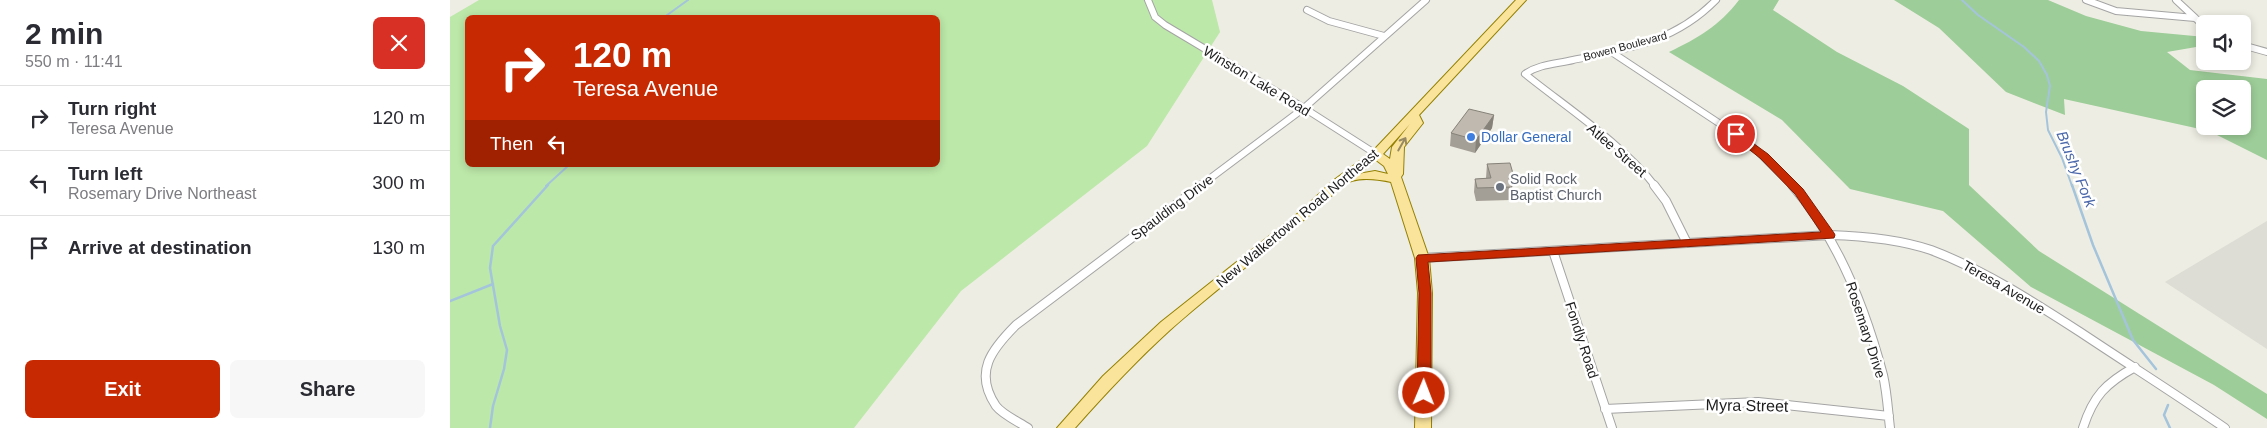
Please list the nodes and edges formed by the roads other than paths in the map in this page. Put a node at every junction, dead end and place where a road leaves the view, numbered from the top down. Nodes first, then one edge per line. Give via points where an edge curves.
1 (1148, 0) edge
2 (1426, 0) edge
3 (1519, 0) edge
4 (1716, 0) edge
5 (2086, 0) edge
6 (2176, 0) edge
7 (1307, 10) dead end
8 (2195, 18) joint
9 (1384, 36) junction
10 (2251, 48) edge
11 (1610, 51) junction
12 (2267, 52) edge
13 (1525, 74) joint
14 (1304, 108) junction
15 (1413, 114) junction
16 (1376, 154) junction
17 (1342, 179) junction
18 (1396, 179) junction
19 (1830, 235) junction
20 (1688, 244) junction
21 (1553, 251) junction
22 (1422, 258) junction
23 (2135, 367) junction
24 (1605, 409) junction
25 (1889, 416) junction
26 (1028, 428) edge
27 (1065, 428) edge
28 (1423, 428) edge
29 (1612, 428) edge
30 (1890, 428) edge
31 (2083, 428) edge
32 (2225, 428) edge

1 - 14 street, Winston Lake Road via 1155,17 1165,25
2 - 9 street, Spaulding Drive
3 - 15 main road, New Walkertown Road Northeast
4 - 11 street, Bowen Boulevard via 1700,17 1682,29
5 - 8 street via 2116,11
6 - 8 street
7 - 9 street via 1329,21
9 - 14 street, Spaulding Drive
10 - 12 street
11 - 13 street, Bowen Boulevard
11 - 19 street, Rosemary Drive via 1749,143 1799,192
13 - 20 street, Atlee Street via 1646,174 1666,200
14 - 16 street, Winston Lake Road
14 - 26 street, Spaulding Drive via 1016,325 995,346 985,369 988,389 997,407
15 - 16 main road, New Walkertown Road Northeast
18 -> 15 main road via 1398,147 1417,123
16 - 17 main road, New Walkertown Road Northeast
16 - 18 main road via 1389,164
17 - 18 main road via 1375,175
17 - 27 main road, New Walkertown Road Northeast via 1305,214 1166,326 1108,380
18 - 22 main road
19 - 20 street, Teresa Avenue
19 - 23 street, Teresa Avenue via 1898,241 1971,266
19 - 25 street, Rosemary Drive via 1875,348
20 - 21 street, Teresa Avenue
21 - 22 street, Teresa Avenue
21 - 24 street, Fondly Road
22 - 28 main road via 1425,293
23 - 31 street via 2103,387 2090,405
23 - 32 street, Teresa Avenue
24 - 25 street, Myra Street via 1758,402
24 - 29 street, Fondly Road
25 - 30 street, Rosemary Drive

